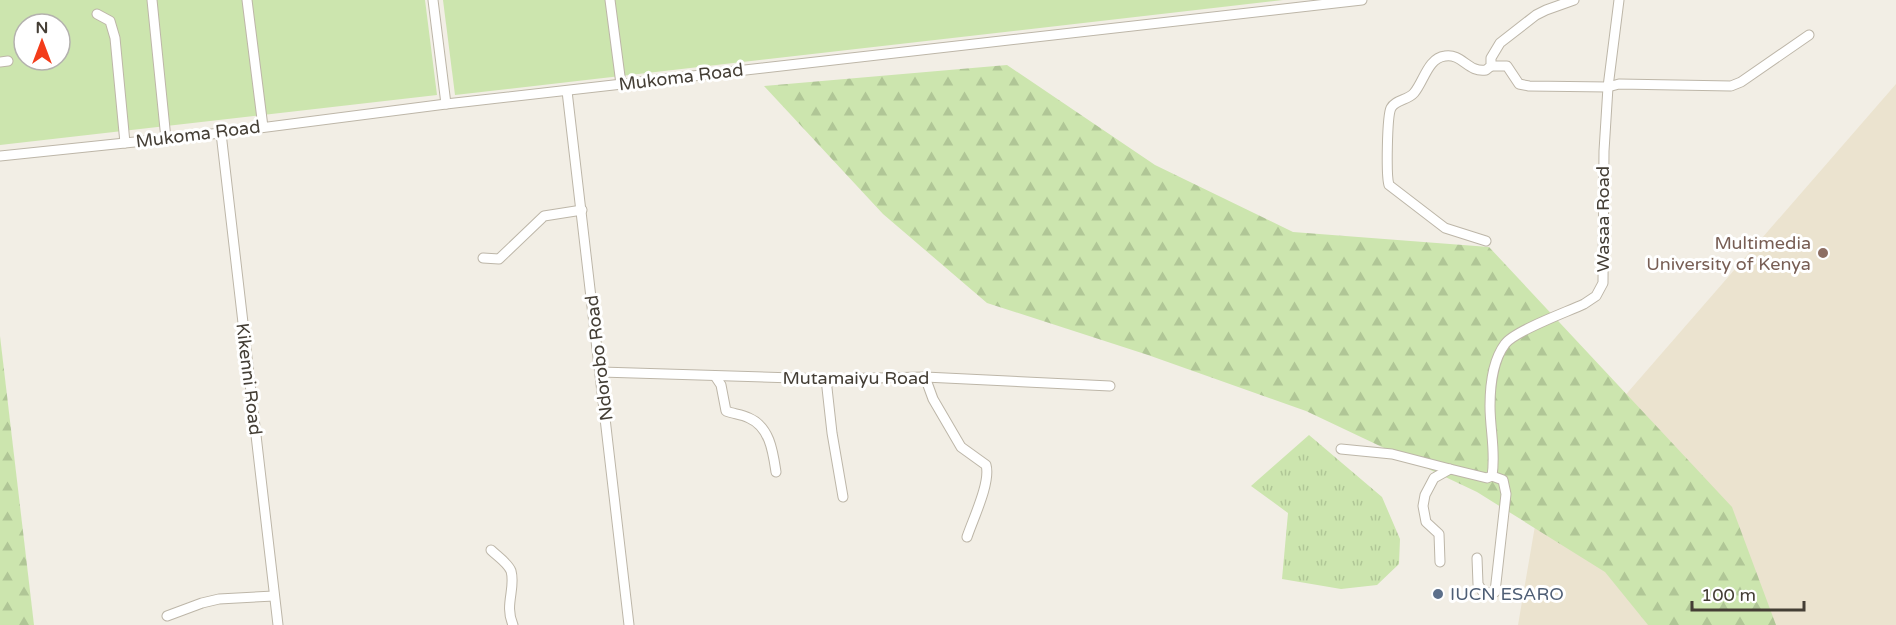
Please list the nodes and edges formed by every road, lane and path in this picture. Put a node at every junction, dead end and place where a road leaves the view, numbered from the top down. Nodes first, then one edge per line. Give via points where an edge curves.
1 (152, 0) edge
2 (247, 0) edge
3 (434, 0) edge
4 (610, 0) edge
5 (1362, 0) edge
6 (1574, 0) edge
7 (1619, 0) edge
8 (97, 14) dead end
9 (1809, 35) dead end
10 (1491, 66) junction
11 (621, 84) junction
12 (1608, 87) junction
13 (567, 90) junction
14 (446, 104) junction
15 (263, 127) junction
16 (221, 133) junction
17 (166, 139) junction
18 (125, 143) junction
19 (0, 156) edge
20 (582, 210) junction
21 (1486, 241) dead end
22 (483, 258) dead end
23 (601, 372) junction
24 (715, 376) junction
25 (925, 377) junction
26 (826, 379) junction
27 (1110, 386) dead end
28 (1341, 449) dead end
29 (1450, 469) junction
30 (776, 472) dead end
31 (1492, 476) junction
32 (843, 497) dead end
33 (967, 537) dead end
34 (491, 550) dead end
35 (1477, 558) dead end
36 (1440, 562) dead end
37 (274, 596) junction
38 (166, 616) dead end
39 (278, 625) edge
40 (513, 625) edge
41 (629, 625) edge

1 - 17 street
2 - 15 street
3 - 14 street
4 - 11 street
5 - 11 street, Mukoma Road
6 - 10 street via 1536,15 1500,43
7 - 12 street, Wasaa Road
8 - 18 street via 110,21 115,38
9 - 12 street via 1731,86
10 - 12 street via 1507,66 1523,86
10 - 21 street via 1480,71 1451,56 1435,59 1412,96 1392,106 1388,135 1389,185 1445,228
11 - 13 street, Mukoma Road
12 - 31 street, Wasaa Road via 1603,283 1596,296 1519,334 1506,342 1498,355 1490,406 1495,460
13 - 14 street, Mukoma Road
13 - 20 street, Ndorobo Road
14 - 15 street, Mukoma Road
15 - 16 street, Mukoma Road
16 - 17 street, Mukoma Road
16 - 37 street, Kikenni Road
17 - 18 street, Mukoma Road
18 - 19 street, Mukoma Road
20 - 22 street via 544,216 499,259
20 - 23 street, Ndorobo Road
23 - 24 street, Mutamaiyu Road
23 - 41 street, Ndorobo Road
24 - 26 street, Mutamaiyu Road
24 - 30 street via 726,411 752,419 764,429
25 - 26 street, Mutamaiyu Road
25 - 27 street, Mutamaiyu Road
25 - 33 street via 961,447 987,468
26 - 32 street
28 - 29 street via 1392,454
29 - 31 street
29 - 36 street via 1434,478 1423,506 1426,522 1439,534
31 - 35 street via 1503,480 1506,494 1495,592 1484,594 1478,584
34 - 40 street via 511,571 508,604
37 - 38 street via 219,599
37 - 39 street, Kikenni Road

